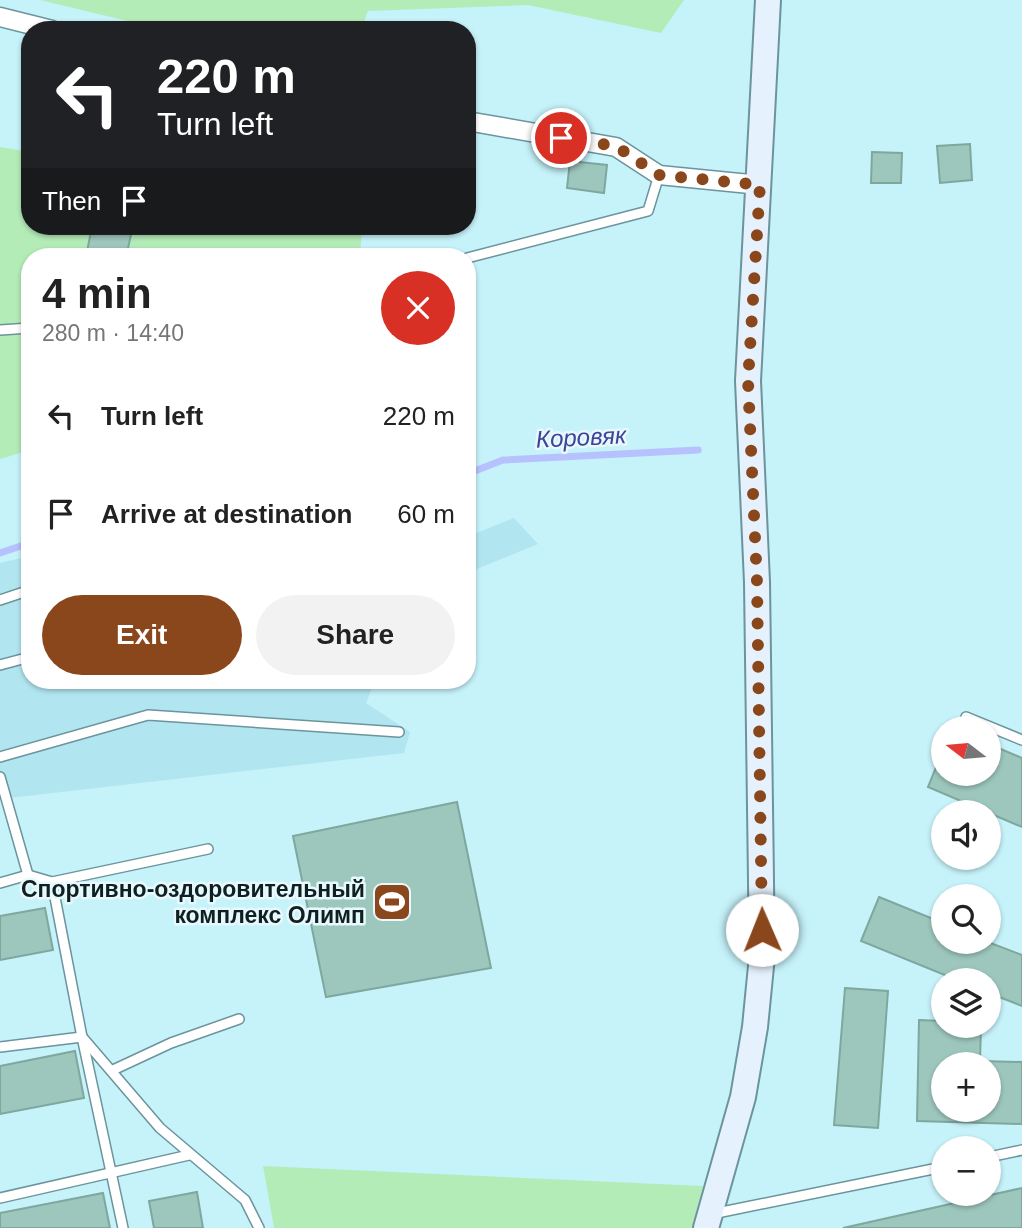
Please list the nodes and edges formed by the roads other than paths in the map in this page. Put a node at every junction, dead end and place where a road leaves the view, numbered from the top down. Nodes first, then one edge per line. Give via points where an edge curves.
1 (768, 0) edge
2 (0, 17) edge
3 (21, 22) edge
4 (476, 123) edge
5 (659, 175) junction
6 (760, 185) junction
7 (476, 256) edge
8 (21, 329) edge
9 (0, 330) edge
10 (21, 593) edge
11 (0, 600) edge
12 (21, 659) edge
13 (0, 665) edge
14 (1001, 731) edge
15 (399, 732) dead end
16 (1022, 740) edge
17 (0, 757) edge
18 (0, 777) edge
19 (208, 849) dead end
20 (28, 875) junction
21 (52, 882) junction
22 (0, 883) edge
23 (239, 1019) dead end
24 (82, 1037) junction
25 (0, 1047) edge
26 (113, 1070) junction
27 (1022, 1150) edge
28 (1001, 1154) edge
29 (189, 1155) junction
30 (931, 1170) edge
31 (112, 1173) junction
32 (0, 1198) edge
33 (708, 1221) edge
34 (123, 1228) edge
35 (260, 1228) edge

1 - 6 street
2 - 3 street
4 - 5 street via 616,146
5 - 6 street
5 - 7 lane via 648,211
6 - 33 street via 748,381 757,582 762,956 743,1097
8 - 9 lane
10 - 11 lane
12 - 13 lane
14 - 16 lane
15 - 17 lane via 148,715
18 - 20 lane
19 - 21 lane
20 - 21 lane
20 - 22 lane
21 - 24 lane
23 - 26 lane
24 - 25 lane
24 - 26 lane
24 - 31 lane
26 - 29 lane via 160,1128
27 - 28 lane
29 - 31 lane
29 - 35 lane via 245,1200
30 - 33 lane
31 - 32 lane
31 - 34 lane

